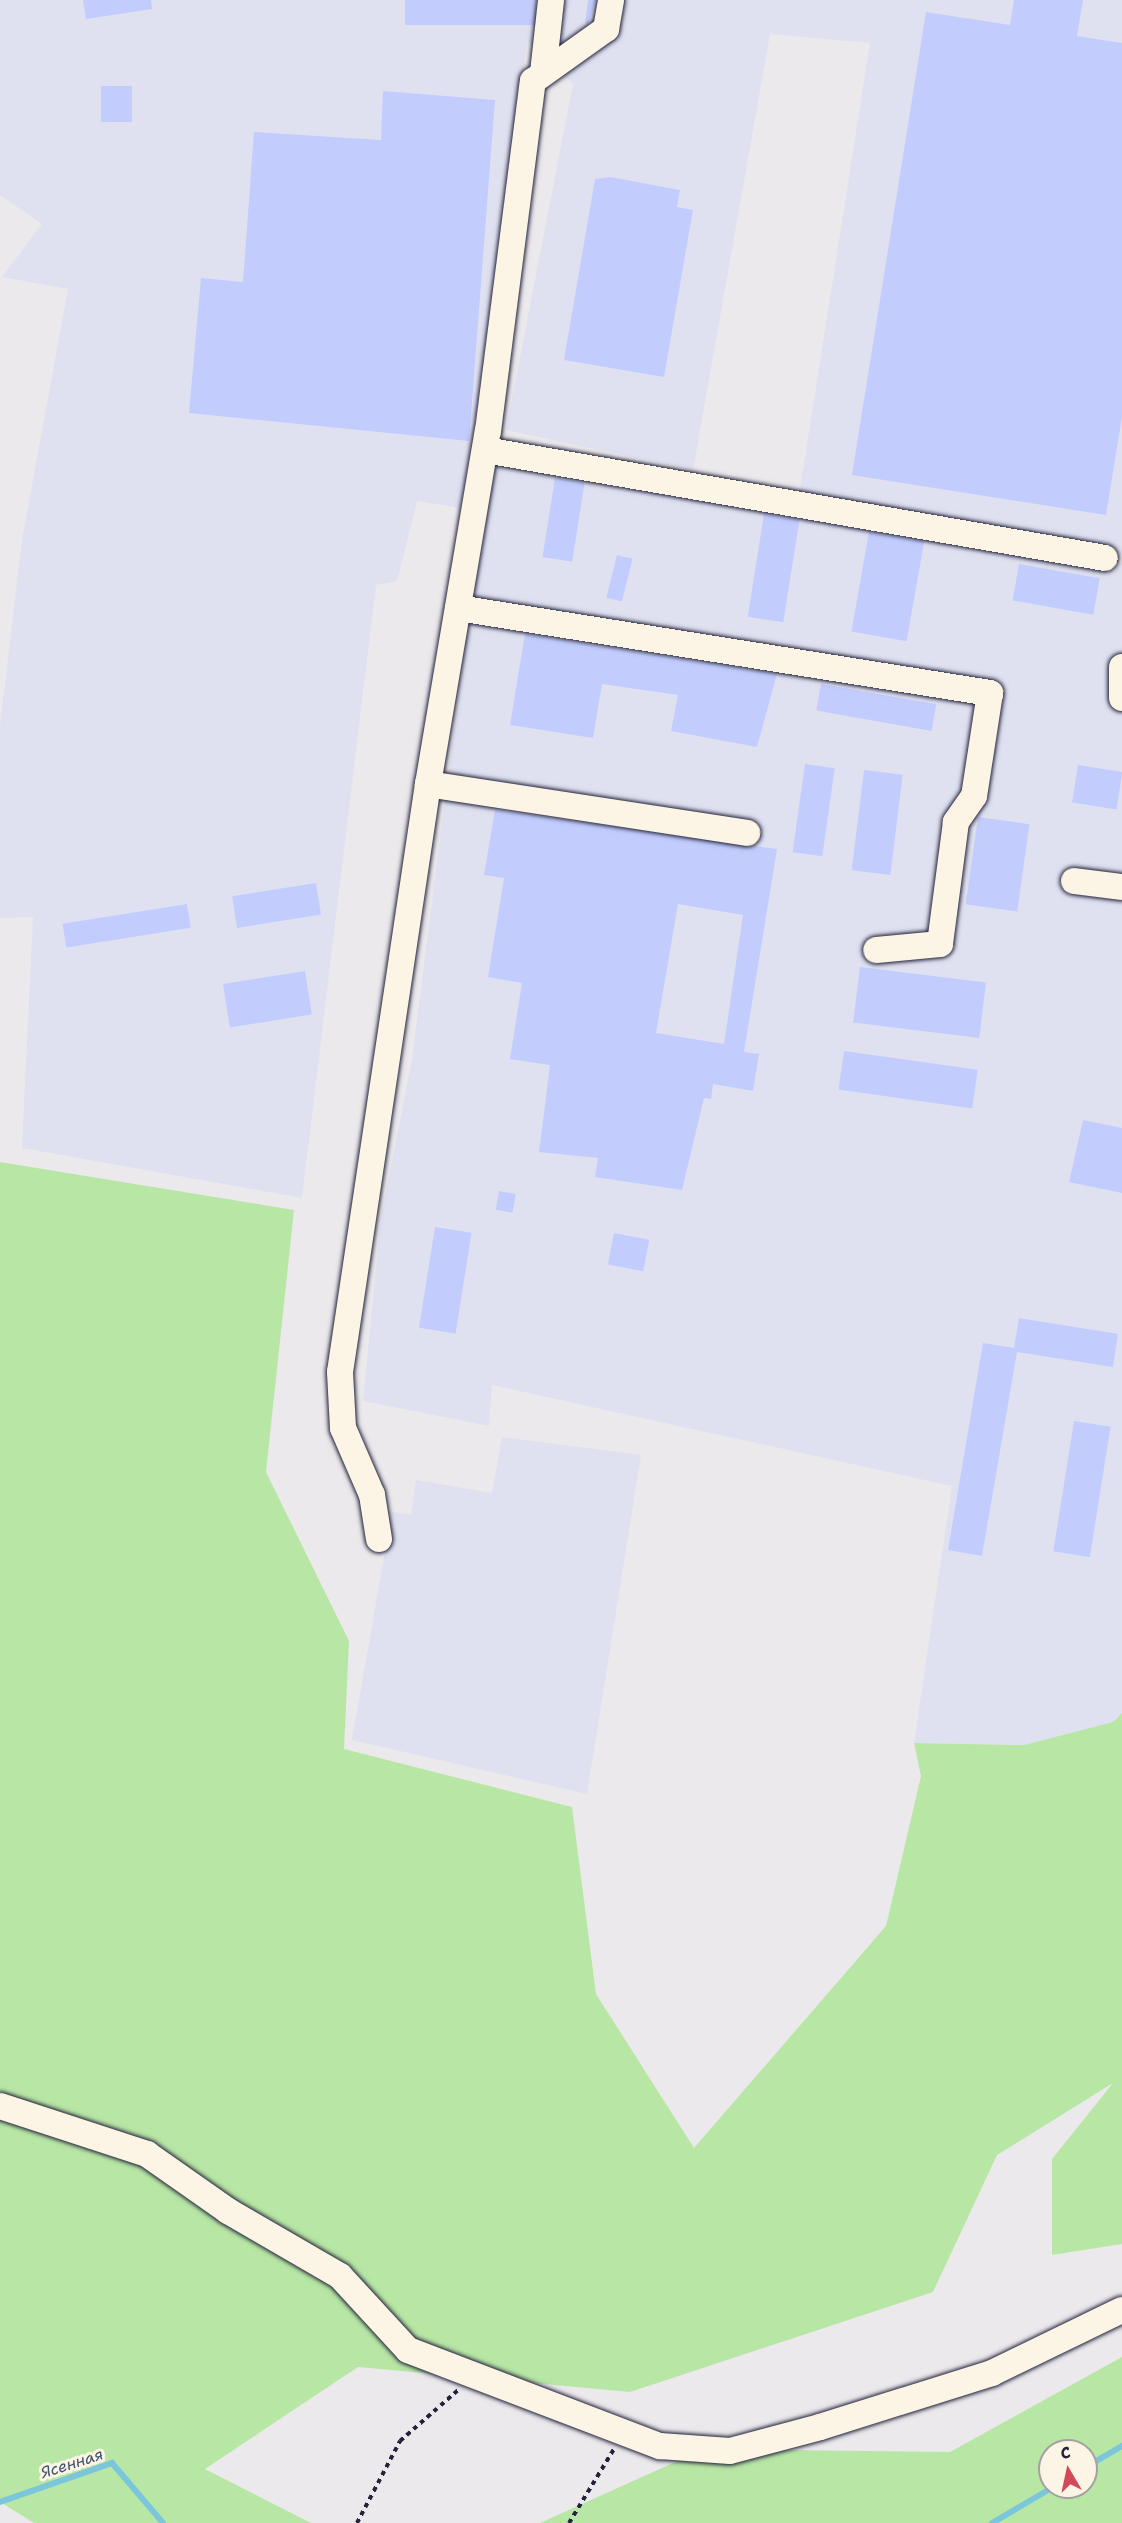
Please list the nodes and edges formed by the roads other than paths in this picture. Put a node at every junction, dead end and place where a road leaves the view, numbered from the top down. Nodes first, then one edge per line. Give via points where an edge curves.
1 (551, 0) edge
2 (611, 0) edge
3 (543, 73) junction
4 (485, 450) junction
5 (1105, 558) dead end
6 (458, 608) junction
7 (1122, 667) edge
8 (1122, 698) edge
9 (428, 784) junction
10 (747, 833) dead end
11 (1074, 881) dead end
12 (1122, 887) edge
13 (876, 950) dead end
14 (379, 1539) dead end
15 (0, 2106) edge
16 (1122, 2310) edge

1 - 3 street
2 - 3 street via 606,29
3 - 4 street via 533,81
4 - 5 street
4 - 6 street
6 - 9 street
6 - 13 street via 990,693 974,796 956,822 940,944
7 - 8 street
9 - 10 street
9 - 14 street via 340,1372 343,1428 372,1495
11 - 12 street
15 - 16 street via 147,2154 228,2211 340,2276 408,2350 660,2446 730,2451 992,2373

